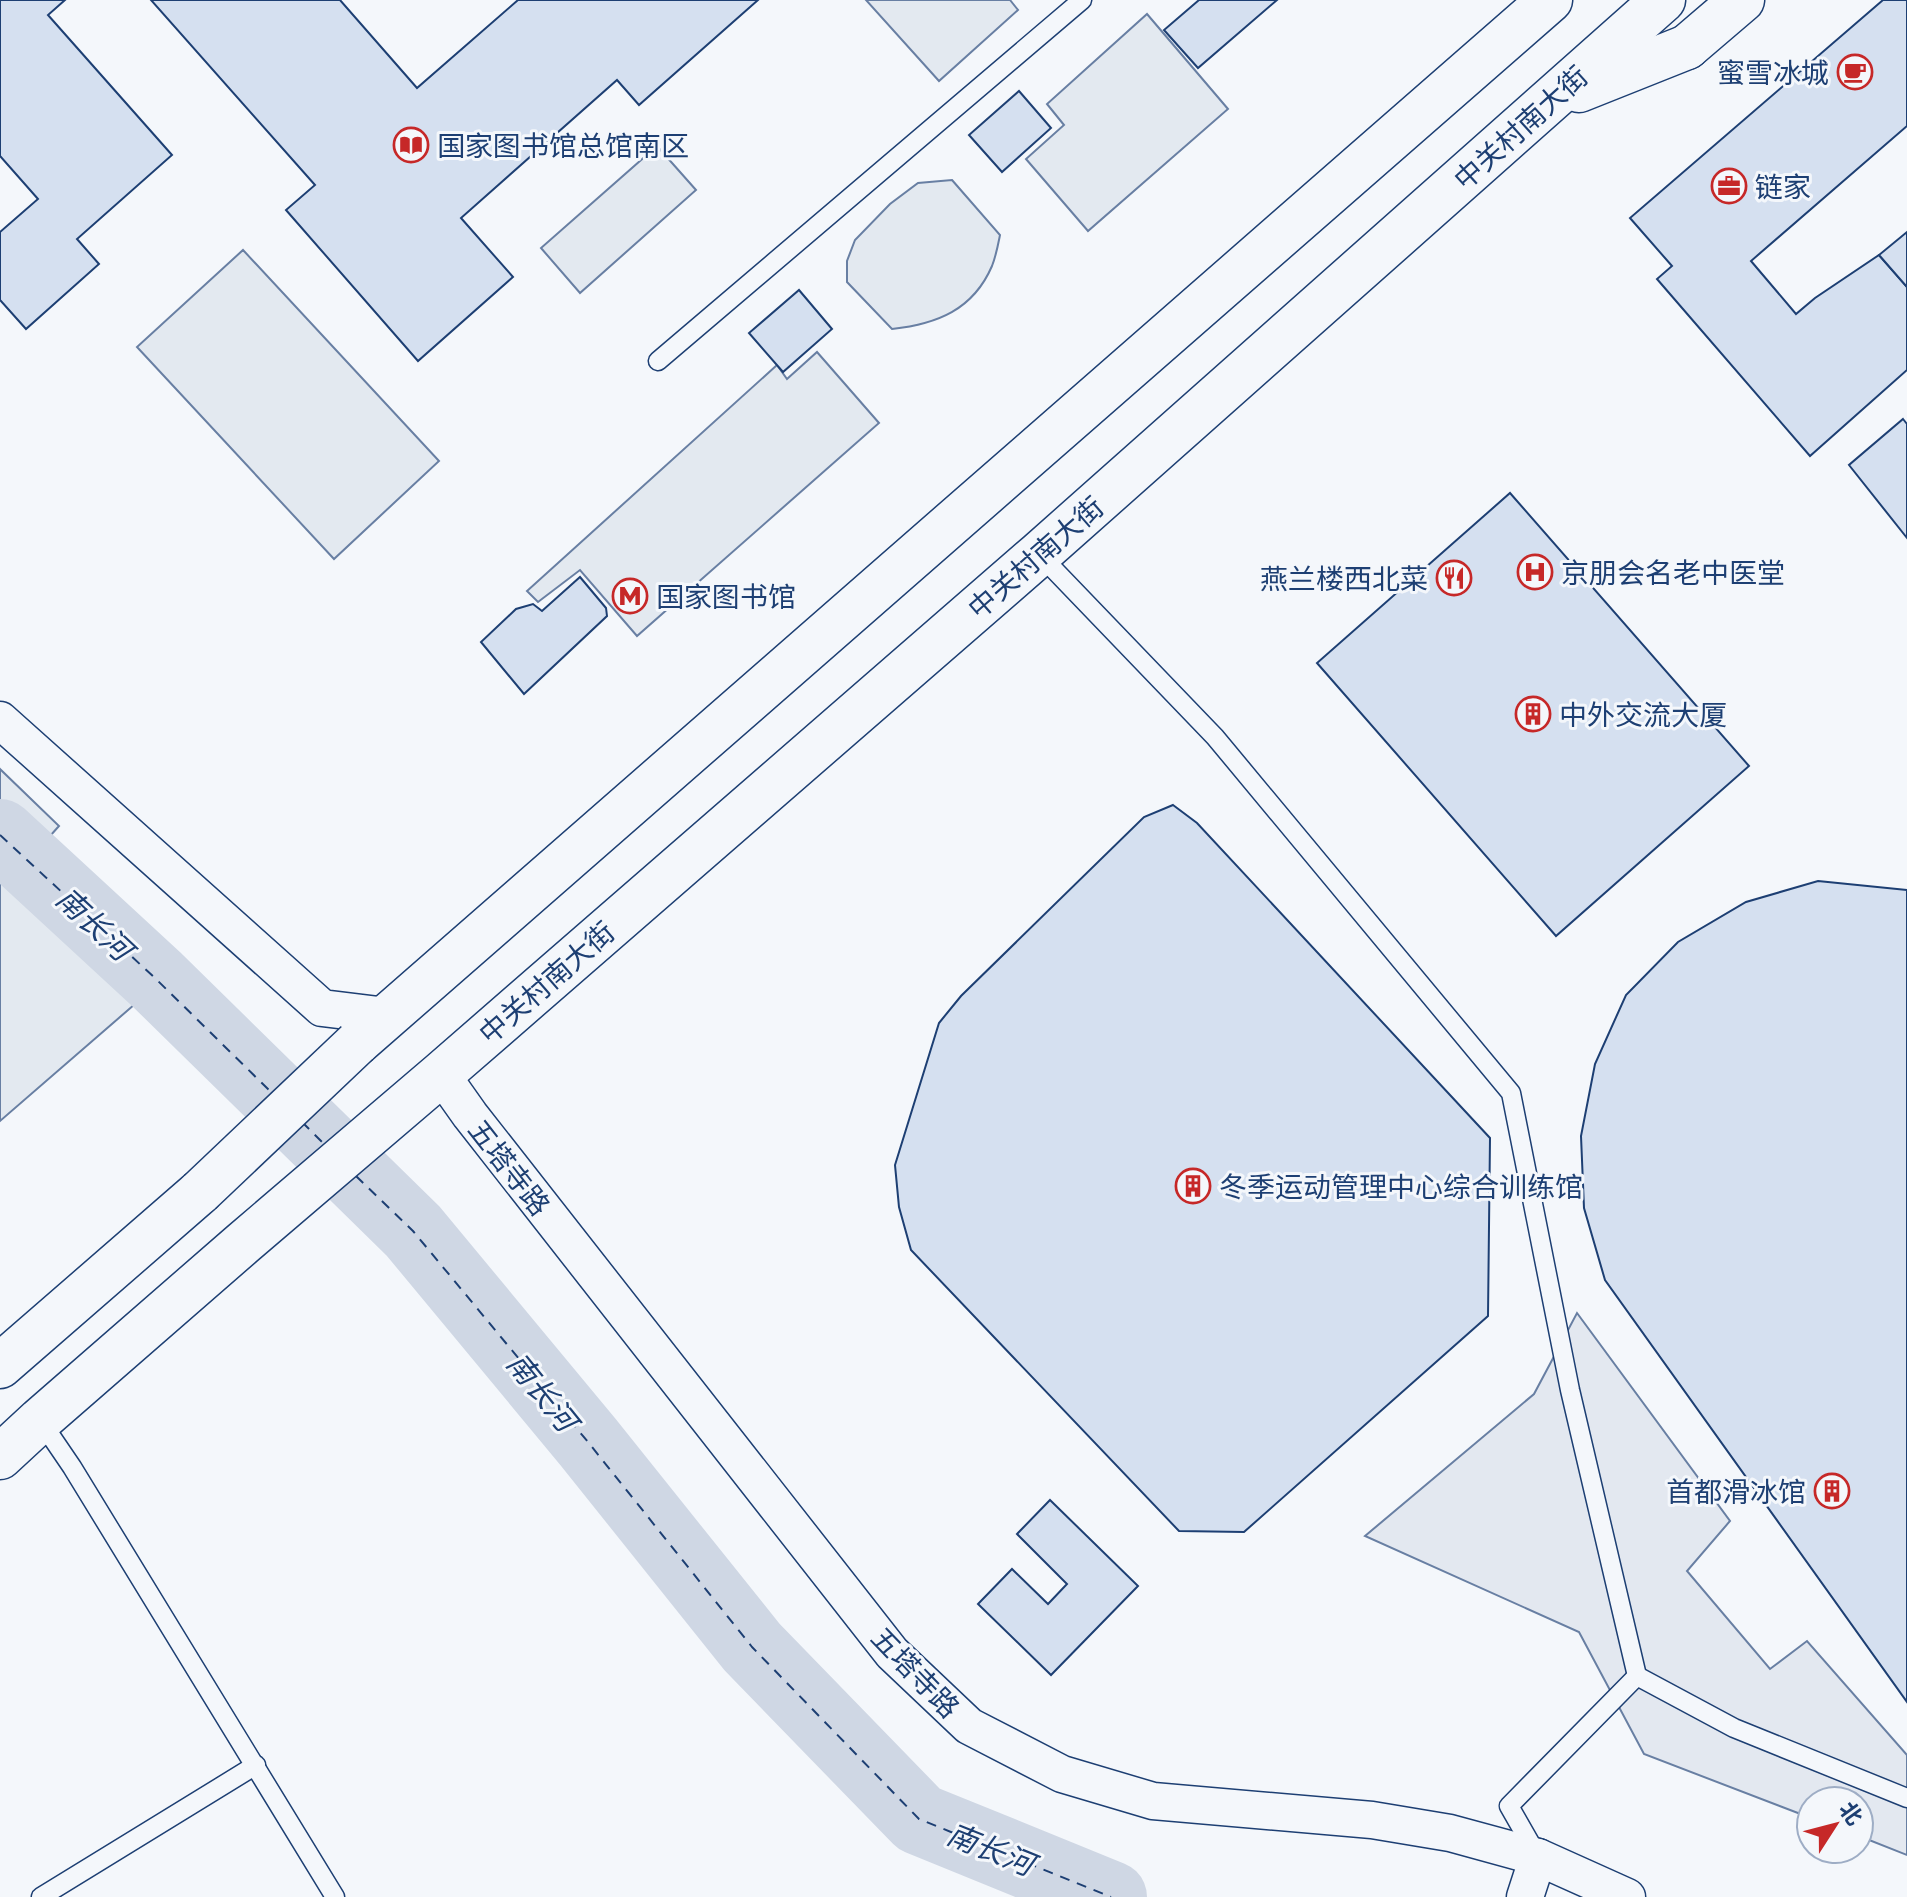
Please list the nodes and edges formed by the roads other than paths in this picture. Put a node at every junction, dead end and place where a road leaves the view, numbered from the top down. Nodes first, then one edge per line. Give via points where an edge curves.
1 (1082, 0) edge
2 (1550, 0) edge
3 (1663, 0) edge
4 (1742, 0) edge
5 (1550, 101) junction
6 (658, 361) dead end
7 (1039, 554) junction
8 (0, 720) edge
9 (372, 1029) junction
10 (441, 1074) junction
11 (0, 1366) edge
12 (40, 1420) junction
13 (0, 1457) edge
14 (1637, 1676) junction
15 (256, 1765) junction
16 (1907, 1798) edge
17 (1538, 1857) junction
18 (41, 1897) edge
19 (335, 1897) edge
20 (1525, 1897) edge
21 (1627, 1897) edge

1 - 6 lane
2 - 9 main road
3 - 5 main road, 中关村南大街
4 - 5 main road via 1687,47
5 - 7 main road, 中关村南大街
7 - 10 main road, 中关村南大街
7 - 14 lane via 1215,737 1511,1093 1570,1390
8 - 9 street via 322,1008
9 - 11 main road, bridge via 200,1192
10 - 12 main road, 中关村南大街
10 - 17 street, 五塔寺路 via 892,1653 969,1726 1062,1774 1153,1801 1372,1820 1450,1833
12 - 13 main road
12 - 15 lane
14 - 16 lane via 1734,1728
14 - 17 lane via 1509,1806
15 - 18 lane
15 - 19 lane
17 - 20 street
17 - 21 street, 五塔寺路

